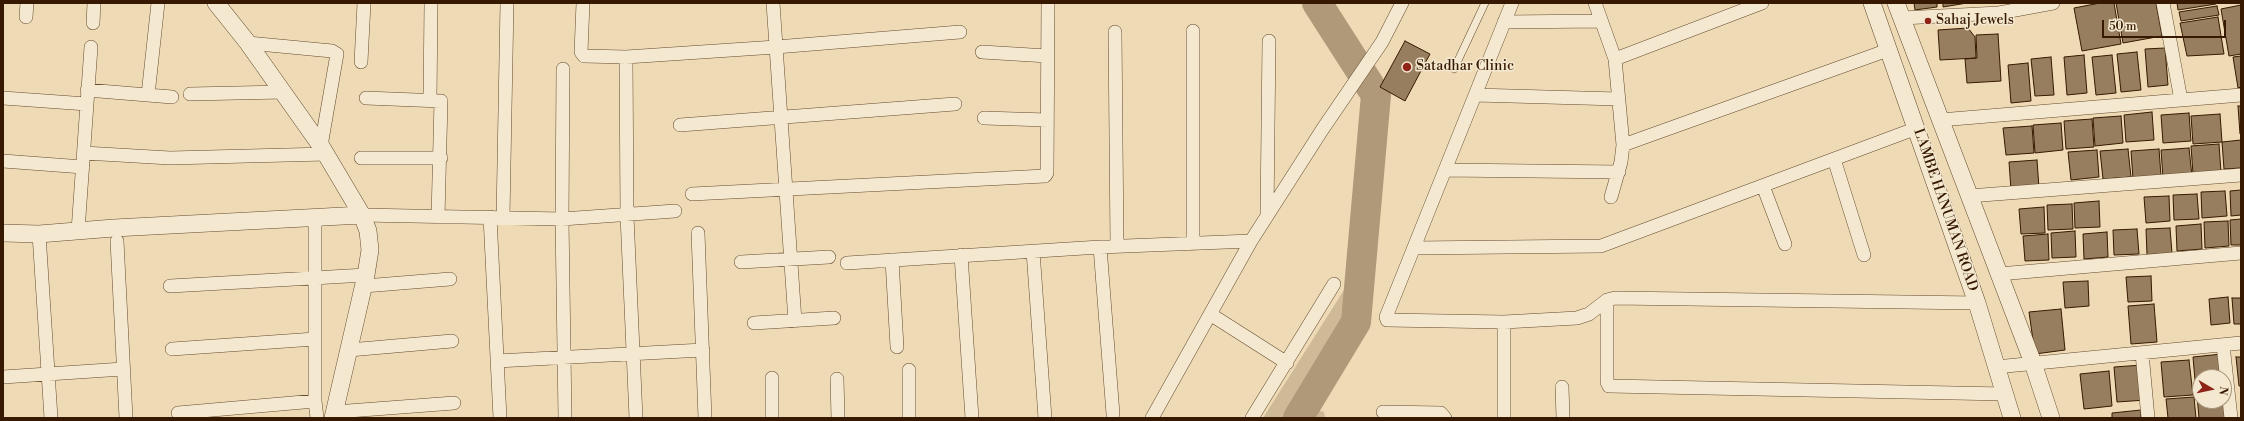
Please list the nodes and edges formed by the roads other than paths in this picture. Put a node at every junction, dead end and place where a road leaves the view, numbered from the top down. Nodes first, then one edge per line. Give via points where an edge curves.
1 (27, 3) edge
2 (94, 3) edge
3 (158, 3) edge
4 (216, 3) edge
5 (364, 3) edge
6 (431, 3) edge
7 (507, 3) edge
8 (583, 3) edge
9 (774, 3) edge
10 (1048, 3) edge
11 (1402, 3) edge
12 (1485, 3) edge
13 (1512, 3) edge
14 (1595, 3) edge
15 (1762, 3) edge
16 (1872, 3) edge
17 (2053, 3) edge
18 (2163, 3) edge
19 (1971, 9) edge
20 (1899, 10) edge
21 (26, 17) dead end
22 (1601, 21) junction
23 (1504, 22) junction
24 (93, 23) dead end
25 (960, 32) dead end
26 (1115, 32) dead end
27 (1193, 32) dead end
28 (1269, 41) dead end
29 (248, 43) junction
30 (91, 47) dead end
31 (776, 47) junction
32 (1888, 50) junction
33 (982, 52) dead end
34 (1048, 56) junction
35 (626, 57) junction
36 (1615, 59) junction
37 (361, 62) dead end
38 (563, 69) dead end
39 (1454, 69) dead end
40 (87, 90) junction
41 (283, 92) junction
42 (148, 94) junction
43 (190, 94) dead end
44 (1475, 95) junction
45 (2241, 95) edge
46 (172, 97) dead end
47 (3, 98) edge
48 (366, 98) dead end
49 (1618, 99) junction
50 (430, 100) junction
51 (2181, 100) junction
52 (87, 104) junction
53 (955, 104) dead end
54 (780, 116) junction
55 (984, 118) dead end
56 (1047, 120) junction
57 (1940, 120) junction
58 (680, 125) dead end
59 (1917, 128) junction
60 (1623, 145) junction
61 (323, 150) junction
62 (84, 153) junction
63 (362, 158) dead end
64 (441, 158) junction
65 (1834, 159) junction
66 (3, 161) edge
67 (83, 167) junction
68 (1445, 170) junction
69 (1619, 172) junction
70 (2241, 175) edge
71 (1763, 186) junction
72 (786, 190) junction
73 (692, 194) dead end
74 (1969, 196) junction
75 (1611, 197) dead end
76 (675, 211) dead end
77 (362, 215) junction
78 (627, 216) junction
79 (1268, 216) junction
80 (315, 217) junction
81 (438, 217) junction
82 (490, 217) junction
83 (503, 217) junction
84 (562, 219) junction
85 (78, 231) junction
86 (3, 233) edge
87 (698, 233) dead end
88 (39, 234) junction
89 (117, 241) dead end
90 (1251, 241) junction
91 (1193, 244) junction
92 (1785, 244) dead end
93 (1117, 246) junction
94 (1100, 247) junction
95 (1414, 248) junction
96 (1033, 250) junction
97 (2241, 253) edge
98 (961, 255) junction
99 (1864, 255) dead end
100 (829, 257) dead end
101 (790, 259) junction
102 (892, 260) junction
103 (741, 262) dead end
104 (848, 264) dead end
105 (1999, 274) junction
106 (316, 278) junction
107 (365, 280) junction
108 (450, 280) dead end
109 (1334, 284) dead end
110 (170, 286) dead end
111 (1608, 300) junction
112 (1977, 303) junction
113 (1210, 314) junction
114 (834, 318) dead end
115 (795, 321) junction
116 (1504, 322) junction
117 (754, 323) dead end
118 (315, 339) junction
119 (452, 341) dead end
120 (2241, 343) edge
121 (2223, 345) junction
122 (897, 347) dead end
123 (172, 349) dead end
124 (349, 350) junction
125 (703, 350) junction
126 (2142, 353) junction
127 (633, 354) junction
128 (564, 357) junction
129 (497, 361) junction
130 (1287, 363) junction
131 (2033, 363) junction
132 (1996, 368) junction
133 (123, 369) junction
134 (909, 370) dead end
135 (48, 375) junction
136 (3, 377) edge
137 (772, 378) dead end
138 (837, 379) dead end
139 (1562, 387) dead end
140 (2004, 394) junction
141 (315, 401) junction
142 (454, 404) dead end
143 (1383, 412) dead end
144 (178, 413) dead end
145 (1113, 414) dead end
146 (334, 415) edge
147 (51, 418) edge
148 (126, 418) edge
149 (317, 418) edge
150 (500, 418) edge
151 (565, 418) edge
152 (636, 418) edge
153 (705, 418) edge
154 (772, 418) edge
155 (838, 418) edge
156 (909, 418) edge
157 (972, 418) edge
158 (1045, 418) edge
159 (1152, 418) edge
160 (1252, 418) edge
161 (1445, 418) edge
162 (1504, 418) edge
163 (1563, 418) edge
164 (2012, 418) edge
165 (2051, 418) edge
166 (2148, 418) edge
167 (2231, 418) edge

1 - 21 street
2 - 24 street
3 - 42 street
4 - 29 street
5 - 37 street
6 - 50 street
7 - 83 street
8 - 35 street via 581,54
9 - 31 street
10 - 34 street
11 - 79 street via 1382,42
12 - 39 lane
13 - 23 street
14 - 22 street
15 - 36 street
16 - 32 street, LAMBE HANUMAN ROAD
17 - 19 street via 2013,12
18 - 51 street
19 - 20 street
20 - 57 street
22 - 23 street
22 - 36 street
23 - 44 street
25 - 31 street
26 - 93 street
27 - 91 street
28 - 79 street
29 - 41 street
29 - 61 street via 332,51 337,54
30 - 40 street
31 - 35 street
31 - 54 street
32 - 59 street, LAMBE HANUMAN ROAD
32 - 60 street
33 - 34 street
34 - 56 street
35 - 78 street
36 - 49 street
38 - 84 street
40 - 42 street
40 - 52 street
41 - 43 street
41 - 61 street
42 - 46 street
44 - 49 street
44 - 68 street
45 - 51 street
47 - 52 street
48 - 50 street
49 - 60 street
50 - 64 street via 442,103
51 - 57 street
52 - 62 street
53 - 54 street
54 - 58 street
54 - 72 street
55 - 56 street
56 - 72 street via 1047,173 1043,177
57 - 74 street
59 - 65 street
59 - 112 street, LAMBE HANUMAN ROAD
60 - 69 street
61 - 62 street via 170,158
61 - 77 street
62 - 67 street
63 - 64 street
64 - 81 street
65 - 71 street
65 - 99 street
66 - 67 street
67 - 85 street
68 - 69 street
68 - 95 street
69 - 75 street
70 - 74 street
71 - 92 street
71 - 95 street via 1601,246
72 - 73 street
72 - 101 street
74 - 105 street
76 - 78 street
77 - 80 street
77 - 81 street
77 - 107 street via 368,231 370,250
78 - 84 street
78 - 127 street
79 - 90 street
80 - 85 street
80 - 106 street
81 - 82 street
82 - 83 street
82 - 129 street
83 - 84 street
84 - 128 street
85 - 88 street
86 - 88 street
87 - 125 street
88 - 135 street
89 - 133 street
90 - 91 street
90 - 113 street
91 - 93 street
93 - 94 street
94 - 96 street
94 - 145 street
95 - 116 street via 1387,320
96 - 98 street
96 - 158 street
97 - 105 street
98 - 102 street
98 - 157 street
100 - 101 street
101 - 103 street
101 - 115 street
102 - 104 street
102 - 122 street
105 - 131 street
106 - 107 street
106 - 110 street
106 - 118 street
107 - 108 street
107 - 124 street
109 - 130 street
111 - 112 street via 1615,298
111 - 116 street via 1589,314 1577,318
111 - 140 street via 1609,386
112 - 132 street, LAMBE HANUMAN ROAD
113 - 130 street
113 - 159 street
114 - 115 street
115 - 117 street
116 - 162 street
118 - 123 street
118 - 141 street
119 - 124 street
120 - 121 street
121 - 126 street
121 - 167 street
124 - 146 street
125 - 127 street
125 - 153 street
126 - 131 street
126 - 166 street
127 - 128 street
127 - 152 street
128 - 129 street
128 - 151 street
129 - 150 street
130 - 160 street
131 - 132 street
131 - 165 street
132 - 140 street, LAMBE HANUMAN ROAD
133 - 135 street
133 - 148 street
134 - 156 street
135 - 136 street
135 - 147 street
137 - 154 street
138 - 155 street
139 - 163 street
140 - 164 street, LAMBE HANUMAN ROAD
141 - 144 street
141 - 149 street
142 - 146 street
143 - 161 street via 1442,413

